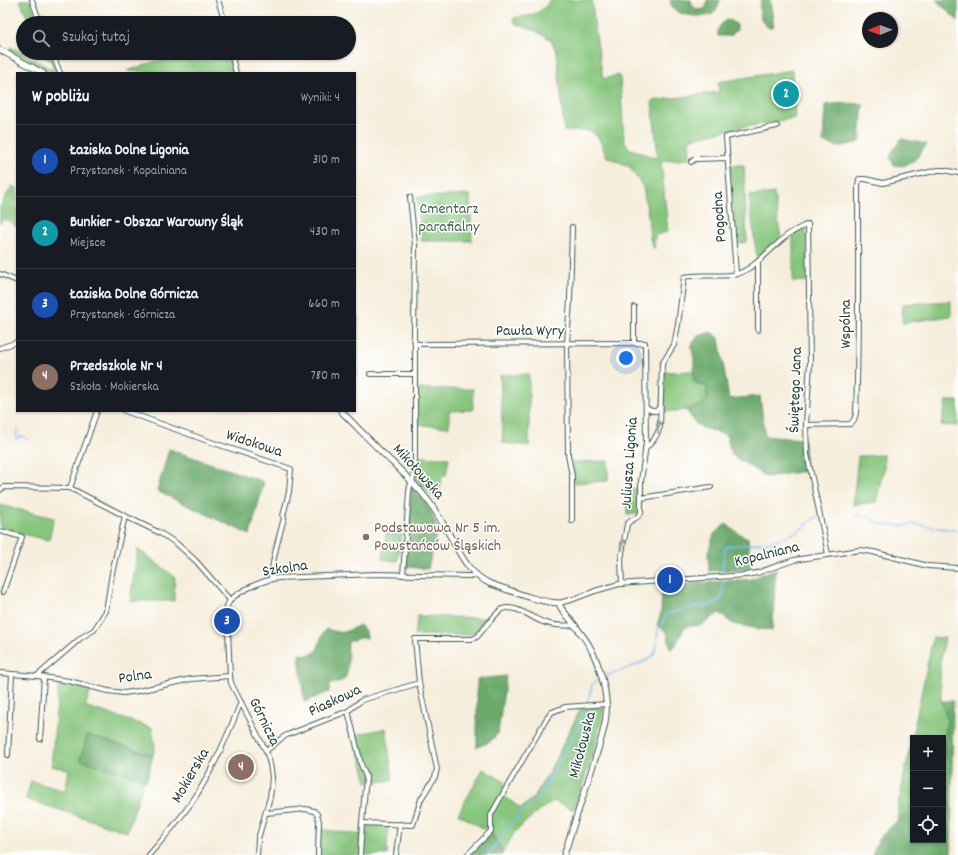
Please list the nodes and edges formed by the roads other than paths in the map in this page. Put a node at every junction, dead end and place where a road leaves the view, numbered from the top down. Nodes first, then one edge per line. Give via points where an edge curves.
1 (32, 0) edge
2 (218, 0) edge
3 (38, 16) edge
4 (222, 16) edge
5 (0, 50) edge
6 (16, 59) edge
7 (19, 60) edge
8 (55, 60) edge
9 (233, 60) edge
10 (41, 72) edge
11 (60, 72) edge
12 (236, 72) edge
13 (777, 126) dead end
14 (728, 158) junction
15 (691, 162) dead end
16 (958, 173) edge
17 (410, 197) dead end
18 (808, 224) joint
19 (572, 227) dead end
20 (758, 261) junction
21 (0, 274) edge
22 (736, 274) junction
23 (16, 281) edge
24 (634, 307) dead end
25 (758, 330) dead end
26 (16, 342) edge
27 (567, 343) junction
28 (634, 343) junction
29 (645, 343) joint
30 (415, 344) junction
31 (0, 348) edge
32 (370, 374) dead end
33 (415, 374) junction
34 (646, 408) junction
35 (660, 408) junction
36 (97, 412) edge
37 (128, 412) edge
38 (342, 412) edge
39 (806, 425) junction
40 (645, 448) junction
41 (412, 482) junction
42 (711, 487) dead end
43 (70, 488) junction
44 (0, 490) edge
45 (641, 498) junction
46 (124, 516) junction
47 (572, 521) dead end
48 (0, 531) edge
49 (828, 554) junction
50 (958, 568) edge
51 (474, 574) junction
52 (403, 575) junction
53 (271, 579) junction
54 (622, 584) junction
55 (3, 592) dead end
56 (230, 600) junction
57 (559, 603) junction
58 (574, 625) junction
59 (0, 673) edge
60 (12, 674) junction
61 (37, 676) junction
62 (230, 676) junction
63 (44, 677) junction
64 (419, 683) junction
65 (241, 702) junction
66 (607, 704) junction
67 (348, 711) junction
68 (40, 739) dead end
69 (266, 751) junction
70 (8, 755) dead end
71 (266, 813) junction
72 (362, 823) junction
73 (400, 824) junction
74 (149, 855) edge
75 (257, 855) edge
76 (318, 855) edge
77 (360, 855) edge
78 (396, 855) edge
79 (467, 855) edge
80 (564, 855) edge

1 - 3 street
2 - 4 street
5 - 6 street
7 - 10 street
8 - 11 street
9 - 12 street
13 - 14 street, Pogodna via 726,137
14 - 15 street via 695,159
14 - 22 street, Pogodna
16 - 39 street, Wspólna via 938,170 883,183 859,179 856,413 850,424
17 - 30 street via 415,245
18 - 20 street, Juliusza Ligonia via 784,237
18 - 39 street, Świętego Jana via 810,363
19 - 27 street
20 - 22 street, Juliusza Ligonia
20 - 25 street
21 - 23 street
22 - 35 street, Juliusza Ligonia via 684,277 674,345 662,364
24 - 28 street
26 - 31 street
27 - 28 street, Pawła Wyry
27 - 30 street, Pawła Wyry
27 - 47 street via 568,455 572,476
28 - 29 street, Pawła Wyry
29 - 34 street, Juliusza Ligonia
30 - 33 street
32 - 33 street
33 - 41 street via 416,453
34 - 35 street, Juliusza Ligonia via 652,411
34 - 40 street, Juliusza Ligonia
40 -> 35 street via 650,445 660,427
36 - 43 street
37 - 53 street, Widokowa via 291,469 289,492
38 - 41 street, Mikołowska
39 - 49 street, Świętego Jana via 807,454
40 - 45 street, Juliusza Ligonia
41 - 51 street, Mikołowska via 432,505
41 - 52 street via 409,492
42 - 45 street
43 - 44 street via 9,486
43 - 46 street
54 -> 45 street, Juliusza Ligonia via 621,559 627,524 639,517
46 - 56 street via 176,543 196,561
46 - 61 street via 106,611 94,630 82,637
48 - 55 street via 22,537
49 - 50 street, Kopalniana via 860,550 928,566
49 - 54 street, Kopalniana via 787,561 746,575
51 - 52 street, Szkolna
51 - 57 street, Mikołowska via 491,584 547,602
52 - 53 street, Szkolna
53 - 56 street, Szkolna
54 - 57 street, Kopalniana
56 - 62 street, Górnicza via 227,610
57 - 58 street, Mikołowska
58 - 64 street via 544,623 515,608 508,608 502,609 477,637 472,639 415,639
58 - 66 street, Mikołowska via 592,651
59 - 60 street, Polna
60 - 61 street, Polna
60 - 70 street
61 - 63 street, Polna
62 - 63 street, Polna via 191,679 124,693
62 - 65 street, Górnicza
63 - 68 street
64 - 67 street, Piaskowa via 362,700
64 - 73 street via 437,769 421,799 413,825
65 - 69 street, Górnicza
65 - 74 street, Mokierska via 210,771 192,801
66 - 79 street via 564,707 552,712 491,815 490,831
66 - 80 street, Mikołowska via 605,727
67 - 69 street, Piaskowa via 287,735
67 - 72 street via 366,777
69 - 71 street, Górnicza via 272,777
71 - 75 street, Górnicza via 258,839
71 - 76 street via 306,809 314,811 319,821
72 - 73 street
72 - 77 street
73 - 78 street

